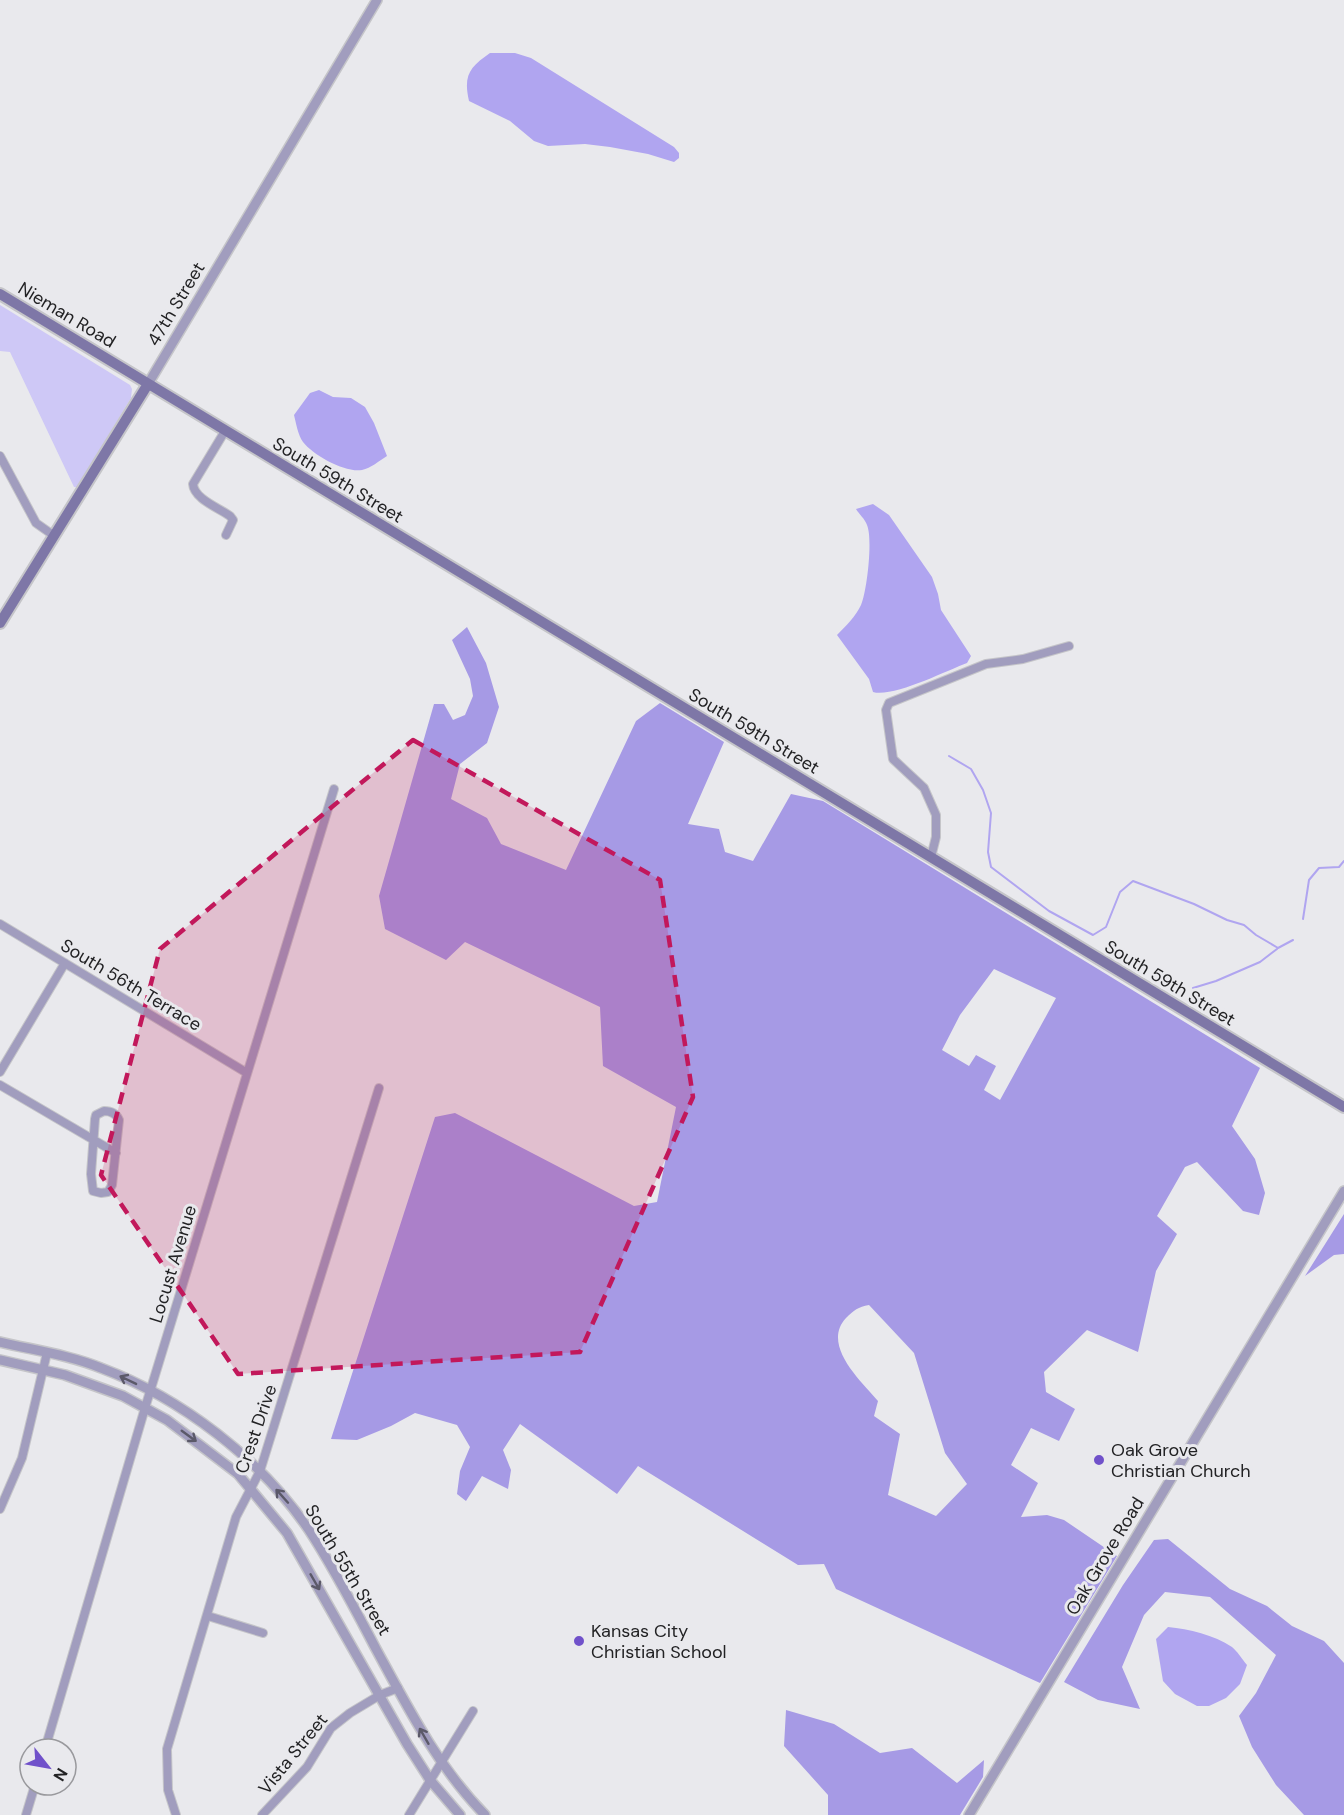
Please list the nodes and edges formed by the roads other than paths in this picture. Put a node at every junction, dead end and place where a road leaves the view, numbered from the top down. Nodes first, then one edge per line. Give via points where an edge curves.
1 (377, 0) edge
2 (0, 294) edge
3 (148, 384) junction
4 (225, 431) junction
5 (0, 456) edge
6 (226, 535) dead end
7 (53, 536) junction
8 (0, 623) edge
9 (1069, 646) dead end
10 (334, 789) dead end
11 (931, 857) junction
12 (0, 924) edge
13 (65, 963) junction
14 (0, 1072) edge
15 (247, 1073) junction
16 (0, 1085) edge
17 (379, 1088) dead end
18 (1344, 1107) edge
19 (94, 1140) junction
20 (116, 1153) junction
21 (1344, 1191) edge
22 (0, 1342) edge
23 (47, 1353) junction
24 (0, 1360) edge
25 (44, 1370) junction
26 (150, 1391) junction
27 (145, 1408) junction
28 (260, 1472) junction
29 (251, 1488) junction
30 (0, 1509) edge
31 (208, 1616) junction
32 (263, 1633) dead end
33 (398, 1688) junction
34 (380, 1695) junction
35 (473, 1712) dead end
36 (49, 1737) edge
37 (440, 1762) junction
38 (430, 1780) junction
39 (31, 1797) edge
40 (26, 1815) edge
41 (176, 1815) edge
42 (261, 1815) edge
43 (409, 1815) edge
44 (460, 1815) edge
45 (485, 1815) edge
46 (969, 1815) edge

1 - 3 street, 47th Street
2 - 3 main road, Nieman Road
3 - 4 main road, South 59th Street
3 - 7 main road, 47th Street
4 - 6 street via 193,490 233,520
4 - 11 main road, South 59th Street
5 - 7 street via 36,523
7 - 8 main road, 47th Street
9 - 11 street via 986,664 889,703 886,710 893,759 924,789 936,815
10 - 15 street, Locust Avenue
11 - 18 main road, South 59th Street
12 - 13 street, South 56th Terrace
13 - 14 street
13 - 15 street, South 56th Terrace
15 - 26 street, Locust Avenue
16 - 19 street
17 - 28 street, Crest Drive
19 - 20 street
19 - 20 street via 96,1115 110,1111 118,1120
19 - 20 street via 93,1191 108,1192
21 - 46 street, Oak Grove Road
22 - 23 street, South 55th Street
23 - 25 street
26 -> 23 street, South 55th Street via 101,1367
24 - 25 street, South 55th Street
25 - 27 street, South 55th Street via 102,1387
25 - 30 street via 22,1458
26 - 27 street, Locust Avenue
26 - 28 street, South 55th Street via 221,1436
27 -> 29 street, South 55th Street via 205,1447
27 - 36 street, Locust Avenue
28 - 29 street, Crest Drive
33 -> 28 street, South 55th Street via 310,1532
29 - 31 street, Crest Drive via 236,1517
29 -> 34 street, South 55th Street via 287,1533
31 - 32 street
31 - 41 street, Crest Drive via 167,1749 168,1790
33 - 34 street, Vista Street
37 -> 33 street, South 55th Street
34 - 38 street, South 55th Street
34 - 42 street, Vista Street via 330,1728 297,1779
35 - 37 street
37 - 38 street
37 - 45 street, South 55th Street
38 - 43 street
38 - 44 street, South 55th Street
39 - 40 street

